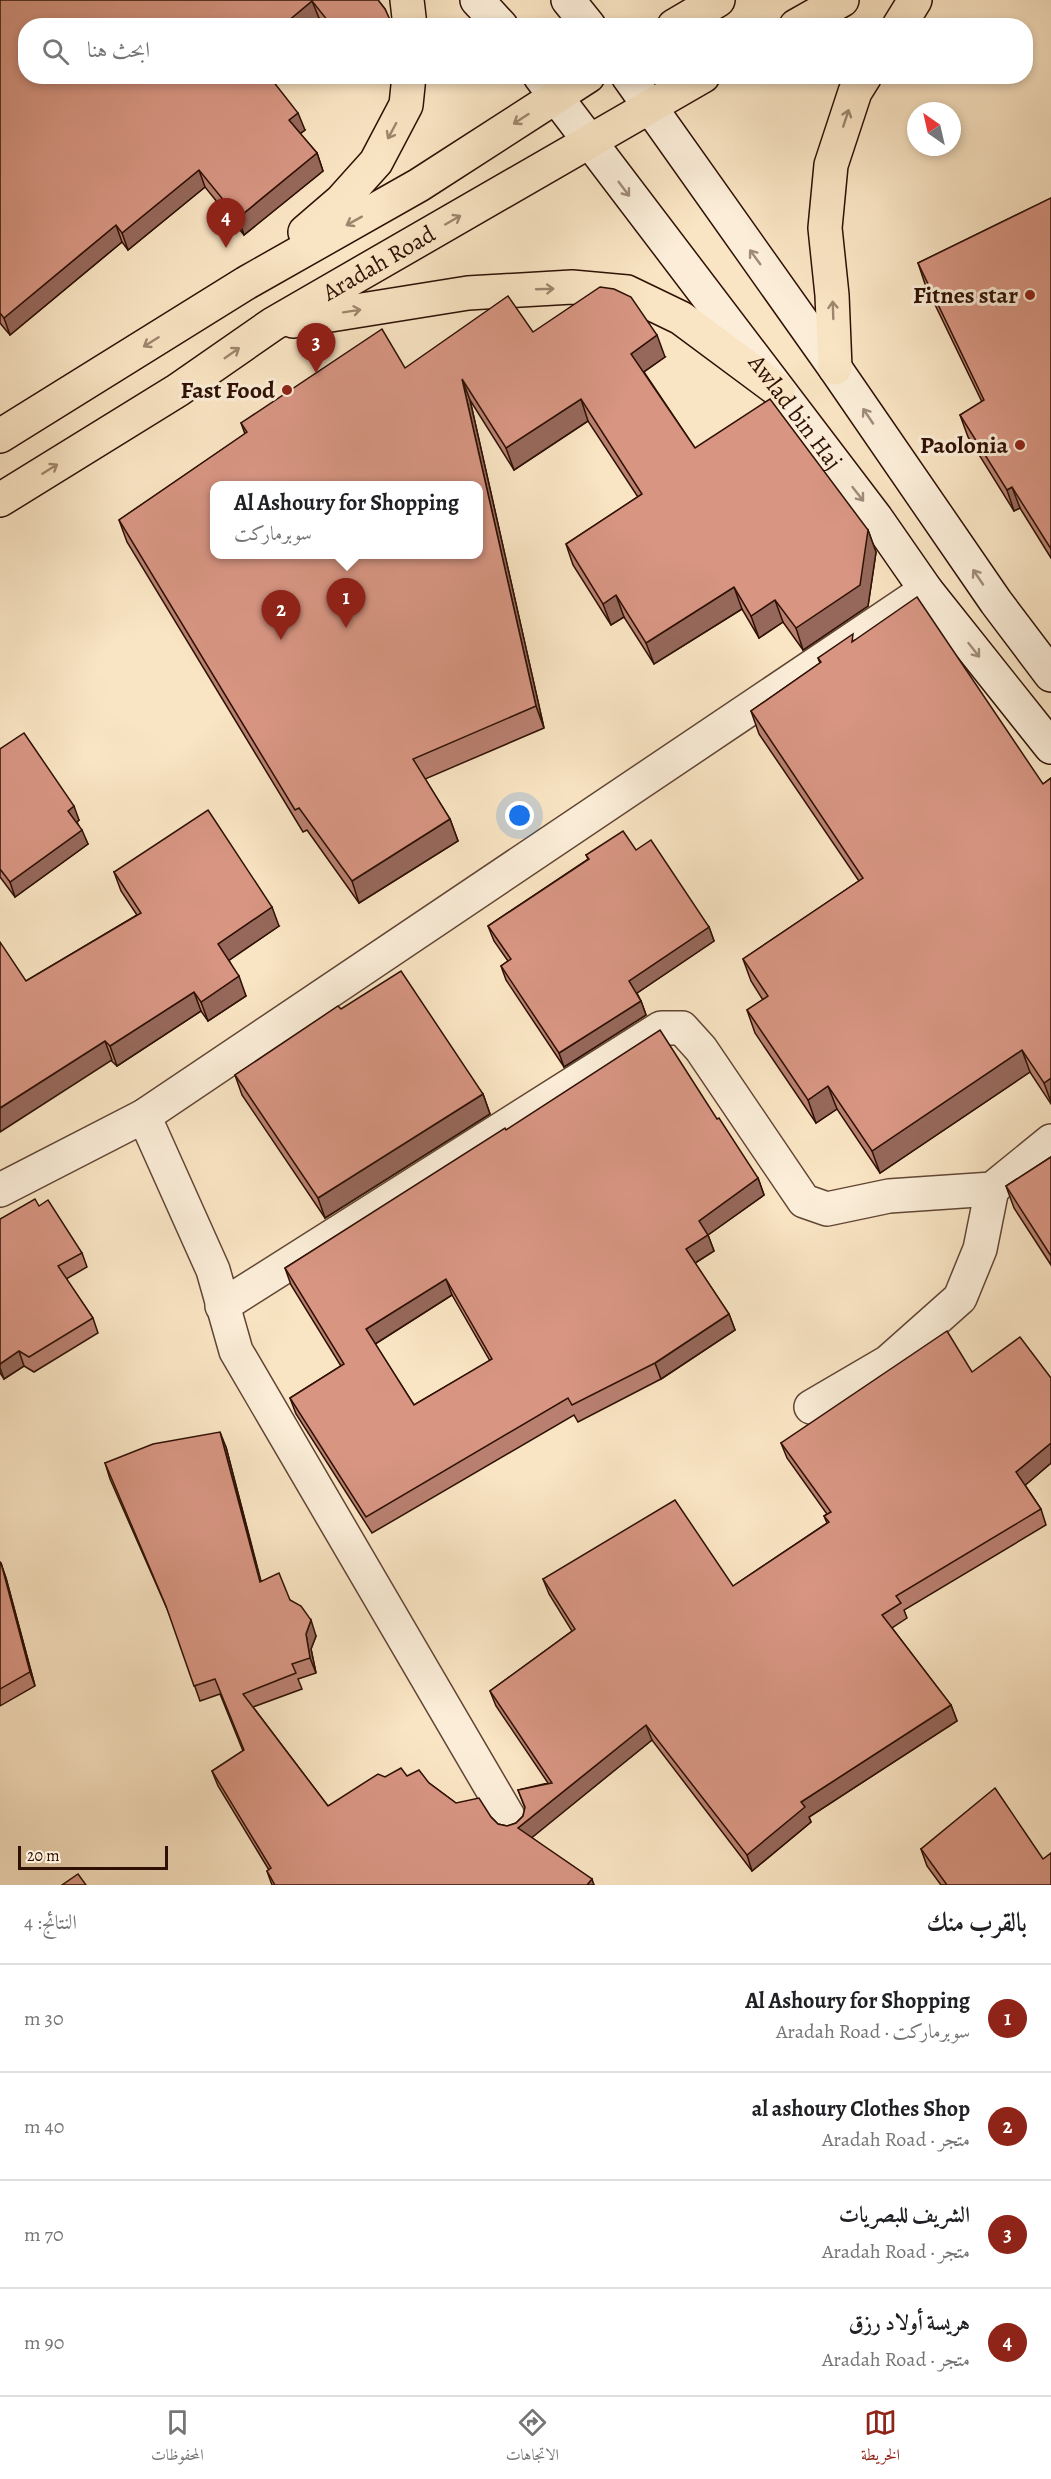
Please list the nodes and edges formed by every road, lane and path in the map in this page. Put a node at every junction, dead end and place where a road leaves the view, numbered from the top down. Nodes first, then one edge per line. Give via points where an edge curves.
1 (407, 0) edge
2 (477, 0) edge
3 (568, 0) edge
4 (718, 0) edge
5 (842, 0) edge
6 (915, 0) edge
7 (409, 18) edge
8 (494, 18) edge
9 (583, 18) edge
10 (688, 18) edge
11 (810, 18) edge
12 (904, 18) edge
13 (408, 84) edge
14 (634, 84) edge
15 (689, 84) edge
16 (860, 84) edge
17 (548, 86) edge
18 (649, 106) junction
19 (589, 142) junction
20 (246, 283) junction
21 (273, 324) junction
22 (835, 368) junction
23 (778, 390) junction
24 (0, 436) edge
25 (0, 500) edge
26 (926, 590) junction
27 (1051, 675) edge
28 (1051, 747) edge
29 (144, 1116) junction
30 (1051, 1141) edge
31 (992, 1189) junction
32 (0, 1190) edge
33 (222, 1306) junction
34 (811, 1407) dead end
35 (512, 1823) edge

1 - 7 main road
2 - 8 street
3 - 9 street
4 - 10 main road
5 - 11 main road
6 - 12 main road
13 -> 20 main road via 406,105 376,162 341,201
14 - 18 street
15 - 18 main road, Aradah Road
22 -> 16 main road via 825,228 831,165
17 - 19 street, Awlad bin Haj
17 -> 20 main road, Aradah Road via 419,185
18 - 19 main road, Aradah Road
22 -> 18 street
21 -> 19 main road, Aradah Road
19 -> 23 street, Awlad bin Haj
20 -> 24 main road, Aradah Road
21 -> 23 main road via 468,293 572,287 627,292 681,318
25 -> 21 main road, Aradah Road via 178,390
27 -> 22 street
23 -> 26 street, Awlad bin Haj
26 -> 28 street, Awlad bin Haj
26 - 29 street
29 - 32 street
29 - 33 street via 213,1270
30 - 31 street
31 - 33 street via 889,1196 827,1209 804,1201 701,1049 682,1028 661,1028
31 - 34 street via 980,1249 960,1298 888,1362
33 - 35 street via 236,1351

